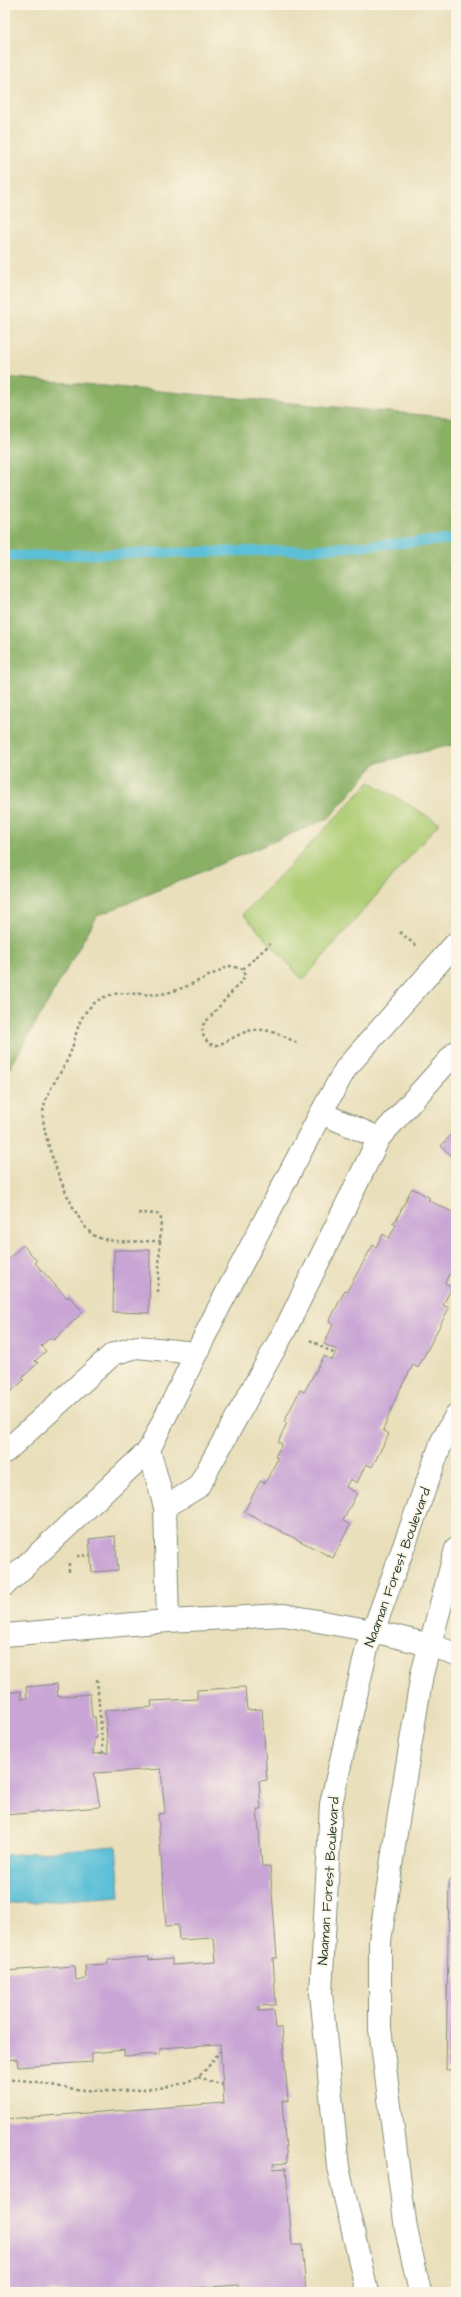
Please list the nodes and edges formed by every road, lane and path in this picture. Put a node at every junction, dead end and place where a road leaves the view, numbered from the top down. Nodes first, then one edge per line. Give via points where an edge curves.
1 (400, 932) dead end
2 (456, 943) edge
3 (270, 944) dead end
4 (420, 950) dead end
5 (243, 969) junction
6 (299, 1044) dead end
7 (456, 1052) edge
8 (320, 1113) junction
9 (379, 1138) junction
10 (138, 1213) dead end
11 (161, 1241) junction
12 (158, 1292) dead end
13 (303, 1336) dead end
14 (195, 1353) junction
15 (335, 1354) dead end
16 (456, 1415) edge
17 (149, 1450) junction
18 (5, 1452) edge
19 (165, 1507) junction
20 (456, 1549) edge
21 (90, 1555) dead end
22 (69, 1575) dead end
23 (5, 1585) edge
24 (168, 1621) junction
25 (374, 1631) junction
26 (5, 1635) edge
27 (430, 1645) junction
28 (456, 1654) edge
29 (97, 1679) dead end
30 (103, 1753) dead end
31 (221, 2050) dead end
32 (198, 2077) junction
33 (5, 2080) edge
34 (223, 2085) dead end
35 (367, 2292) edge
36 (420, 2292) edge

1 - 4 path
2 - 8 street via 346,1068
3 - 5 path
5 - 6 path via 245,977 241,983 203,1025 203,1038 214,1046 257,1029 270,1030
5 - 11 path via 230,966 164,994 118,992 93,1005 83,1016 69,1056 47,1096 43,1114 46,1137 64,1190 84,1224 94,1236 104,1239
7 - 9 street
8 - 9 street
8 - 14 street
9 - 19 street via 282,1337 198,1487
10 - 11 path via 158,1214 161,1219
11 - 12 path
13 - 15 path
14 - 17 street
14 - 18 street via 137,1347 113,1354
16 - 25 street, Naaman Forest Boulevard via 442,1441
17 - 19 street
17 - 23 street
19 - 24 street
20 - 27 street
21 - 22 path via 71,1558
24 - 25 street via 284,1615
24 - 26 street
25 - 27 street
25 - 35 street, Naaman Forest Boulevard via 367,1648 331,1804 321,1993 338,2167
27 - 28 street
27 - 36 street via 422,1674 410,1745 380,1941 380,2029 406,2229
29 - 30 path
31 - 32 path
32 - 33 path via 163,2087 105,2092 33,2081
32 - 34 path

